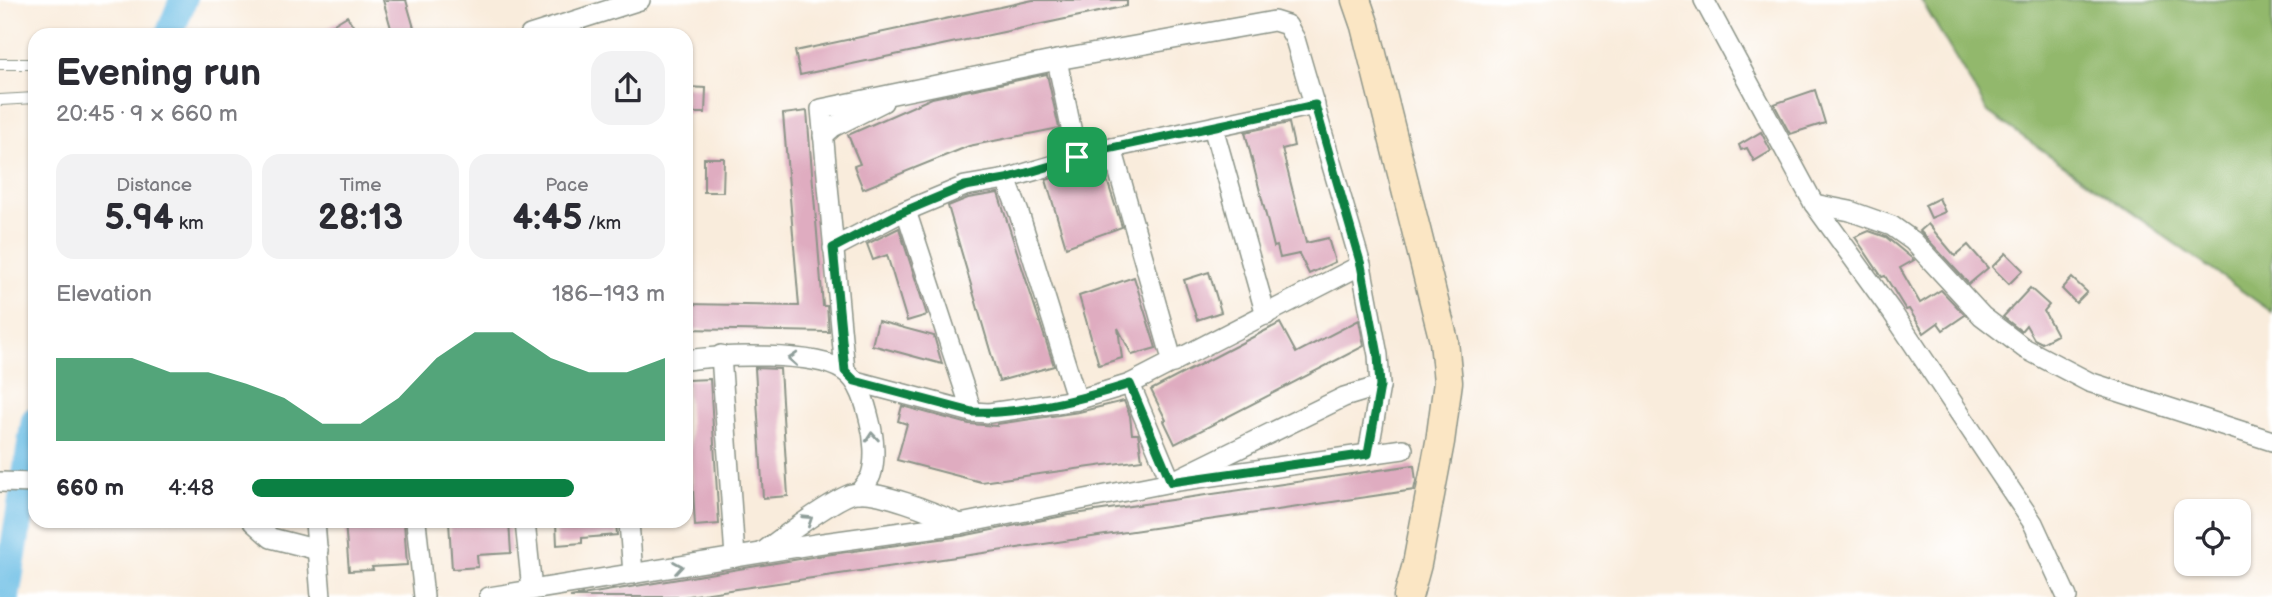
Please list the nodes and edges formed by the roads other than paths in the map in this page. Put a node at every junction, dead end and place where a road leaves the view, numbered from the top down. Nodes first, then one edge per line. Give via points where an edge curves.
1 (640, 0) edge
2 (1356, 0) edge
3 (1704, 0) edge
4 (552, 28) edge
5 (1057, 60) junction
6 (0, 64) edge
7 (28, 64) edge
8 (28, 98) edge
9 (0, 100) edge
10 (1315, 105) junction
11 (1213, 127) junction
12 (1112, 148) junction
13 (1077, 157) junction
14 (1006, 179) junction
15 (1814, 204) junction
16 (906, 211) junction
17 (833, 248) junction
18 (1361, 265) junction
19 (1266, 315) junction
20 (721, 355) junction
21 (693, 359) edge
22 (1173, 363) junction
23 (850, 376) junction
24 (1130, 384) junction
25 (1380, 386) junction
26 (1077, 400) junction
27 (972, 412) junction
28 (2272, 440) edge
29 (1403, 449) dead end
30 (1368, 454) junction
31 (6, 482) edge
32 (1171, 482) junction
33 (28, 483) edge
34 (859, 493) junction
35 (960, 524) junction
36 (260, 528) edge
37 (316, 528) edge
38 (417, 528) edge
39 (526, 528) edge
40 (629, 528) edge
41 (318, 550) junction
42 (761, 553) junction
43 (735, 557) junction
44 (633, 574) junction
45 (533, 590) junction
46 (321, 597) edge
47 (424, 597) edge
48 (489, 597) edge
49 (1408, 597) edge
50 (2067, 597) edge

1 - 4 street
2 - 49 street via 1444,341 1448,382
3 - 15 street
5 - 10 street via 1275,20 1287,25 1295,39
5 - 13 street
5 - 17 street via 821,109
6 - 7 lane
8 - 9 lane
10 - 11 street
10 - 18 street
11 - 12 street
11 - 19 street
12 - 13 street
12 - 22 street
13 - 14 street
14 - 16 street via 965,186
14 - 26 street
15 - 28 street via 1892,226 1921,249 1982,316 2024,348 2090,382
15 - 50 street via 2033,523
16 - 17 street
16 - 27 street
17 - 23 street
18 - 19 street
18 - 25 street
19 - 22 street
20 - 21 street
23 -> 20 street via 819,360
20 - 43 street
22 - 24 street
23 - 27 street
34 -> 23 street via 871,476 874,436
24 - 26 street
24 - 32 street
25 - 30 street
25 - 32 street via 1345,397
26 - 27 street
29 - 30 street
30 - 32 street
31 - 33 street
32 - 35 street
34 - 35 street via 936,512
42 -> 34 street via 832,505
35 - 42 street
36 - 41 street via 271,538
37 - 41 street
38 - 47 street
39 - 45 street
40 - 44 street
41 - 46 street
42 - 43 street
44 -> 43 street
44 - 45 street
45 - 48 street

